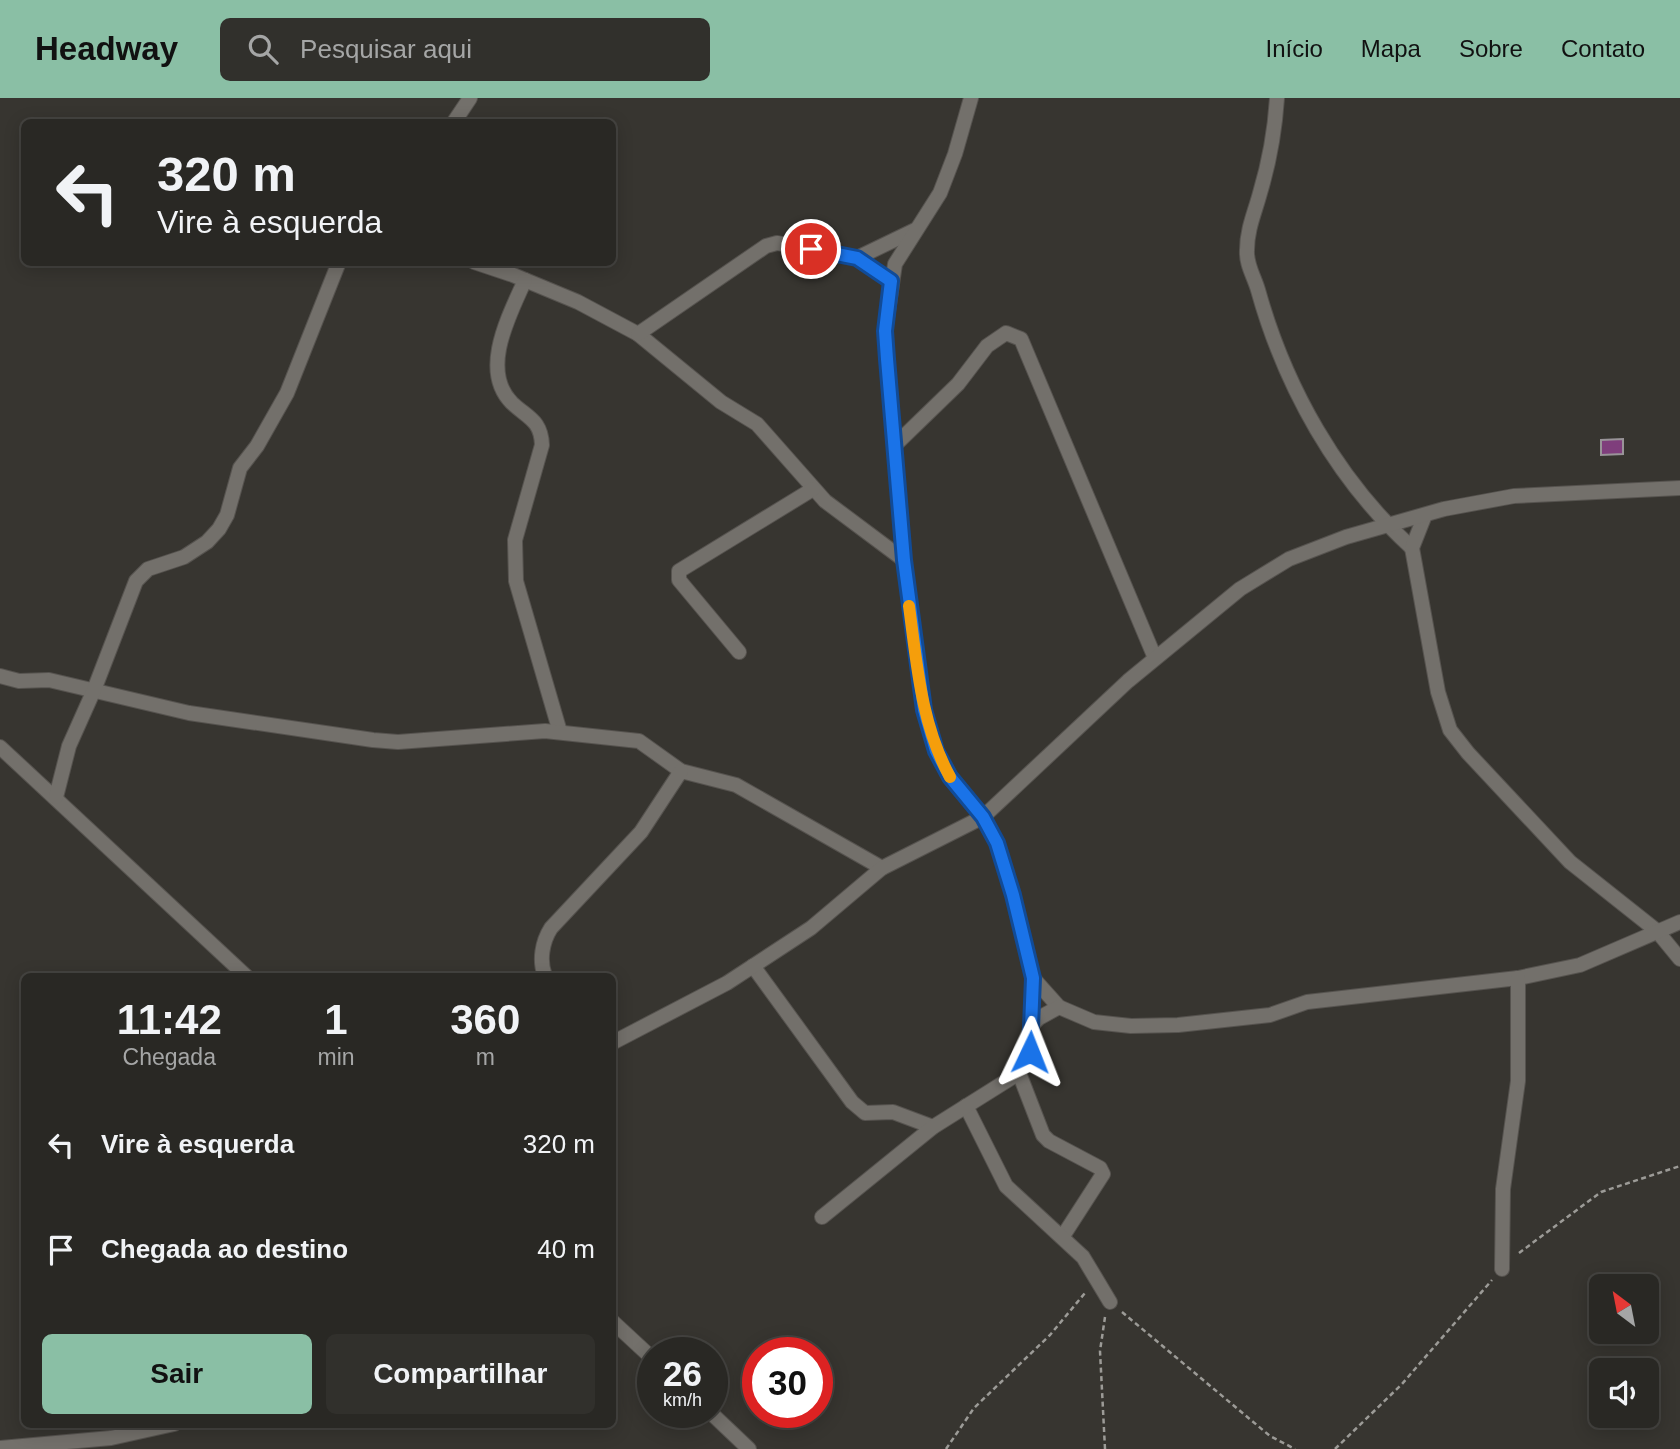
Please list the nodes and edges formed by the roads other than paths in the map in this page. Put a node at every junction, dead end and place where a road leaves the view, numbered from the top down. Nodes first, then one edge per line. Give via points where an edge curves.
1 (470, 98) edge
2 (971, 98) edge
3 (1277, 98) edge
4 (456, 119) edge
5 (916, 229) junction
6 (857, 258) junction
7 (337, 266) edge
8 (485, 266) edge
9 (524, 280) junction
10 (891, 281) junction
11 (638, 334) junction
12 (894, 446) junction
13 (1680, 488) edge
14 (813, 489) junction
15 (1425, 515) junction
16 (1388, 526) junction
17 (1412, 548) junction
18 (904, 560) junction
19 (739, 652) dead end
20 (1155, 658) junction
21 (0, 676) edge
22 (94, 690) junction
23 (560, 732) junction
24 (0, 747) edge
25 (681, 771) junction
26 (57, 797) junction
27 (983, 817) junction
28 (882, 868) junction
29 (1680, 922) edge
30 (1657, 931) junction
31 (1680, 959) edge
32 (753, 966) junction
33 (243, 973) edge
34 (545, 973) edge
35 (1033, 978) junction
36 (1518, 978) junction
37 (1059, 1007) junction
38 (1030, 1027) junction
39 (616, 1041) edge
40 (1019, 1073) junction
41 (966, 1106) junction
42 (933, 1127) junction
43 (822, 1217) dead end
44 (1063, 1236) junction
45 (1502, 1269) road end
46 (1110, 1302) road end
47 (616, 1325) edge
48 (637, 1344) edge
49 (155, 1428) edge
50 (727, 1428) edge
51 (0, 1448) edge
52 (749, 1449) edge

1 - 4 street
2 - 5 street via 940,193
3 - 16 street via 1261,191 1249,226 1248,265 1264,318 1299,399 1354,486
5 - 6 street
5 - 10 street via 895,264
6 - 10 street
6 - 11 street via 777,243 766,246
7 - 22 street via 287,393 240,468 227,515 207,542 184,557 148,569 136,582
8 - 9 street
9 - 11 street
9 - 23 street via 502,335 499,381 513,403 536,421 541,433 542,445 515,540 516,581
10 - 12 street via 885,331
11 - 14 street via 722,402 757,424
12 - 18 street
12 - 20 street via 958,384 995,338 1006,333 1021,339
13 - 15 street via 1514,496
14 - 18 street
14 - 19 street via 679,572 679,580
15 - 16 street
15 - 17 street
16 - 17 street
16 - 20 street via 1289,559 1240,589
17 - 30 street via 1438,692 1450,730 1570,862
18 - 27 street via 924,710 936,751 950,777
20 - 27 street
21 - 22 street
22 - 23 street via 189,713 373,740
22 - 26 street via 69,746
23 - 25 street via 639,741
24 - 26 street
25 - 28 street via 736,785
25 - 34 street via 641,832 551,928 542,956
26 - 33 street
27 - 28 street
27 - 35 street via 997,843
28 - 32 street via 811,928
29 - 30 street
30 - 31 street
30 - 36 street via 1580,965
32 - 39 street
32 - 42 street via 852,1102 865,1113 893,1112
35 - 37 street
35 - 38 street
36 - 37 street via 1307,1002 1270,1015 1178,1025 1103,1023
36 - 45 street via 1518,1081 1503,1189
37 - 38 street
38 - 40 street via 1030,1052
40 - 41 street
40 - 44 street via 1043,1135 1103,1174
41 - 42 street
41 - 44 street via 1013,1196
42 - 43 street
44 - 46 street via 1098,1278
47 - 48 street
49 - 51 street
50 - 52 street

